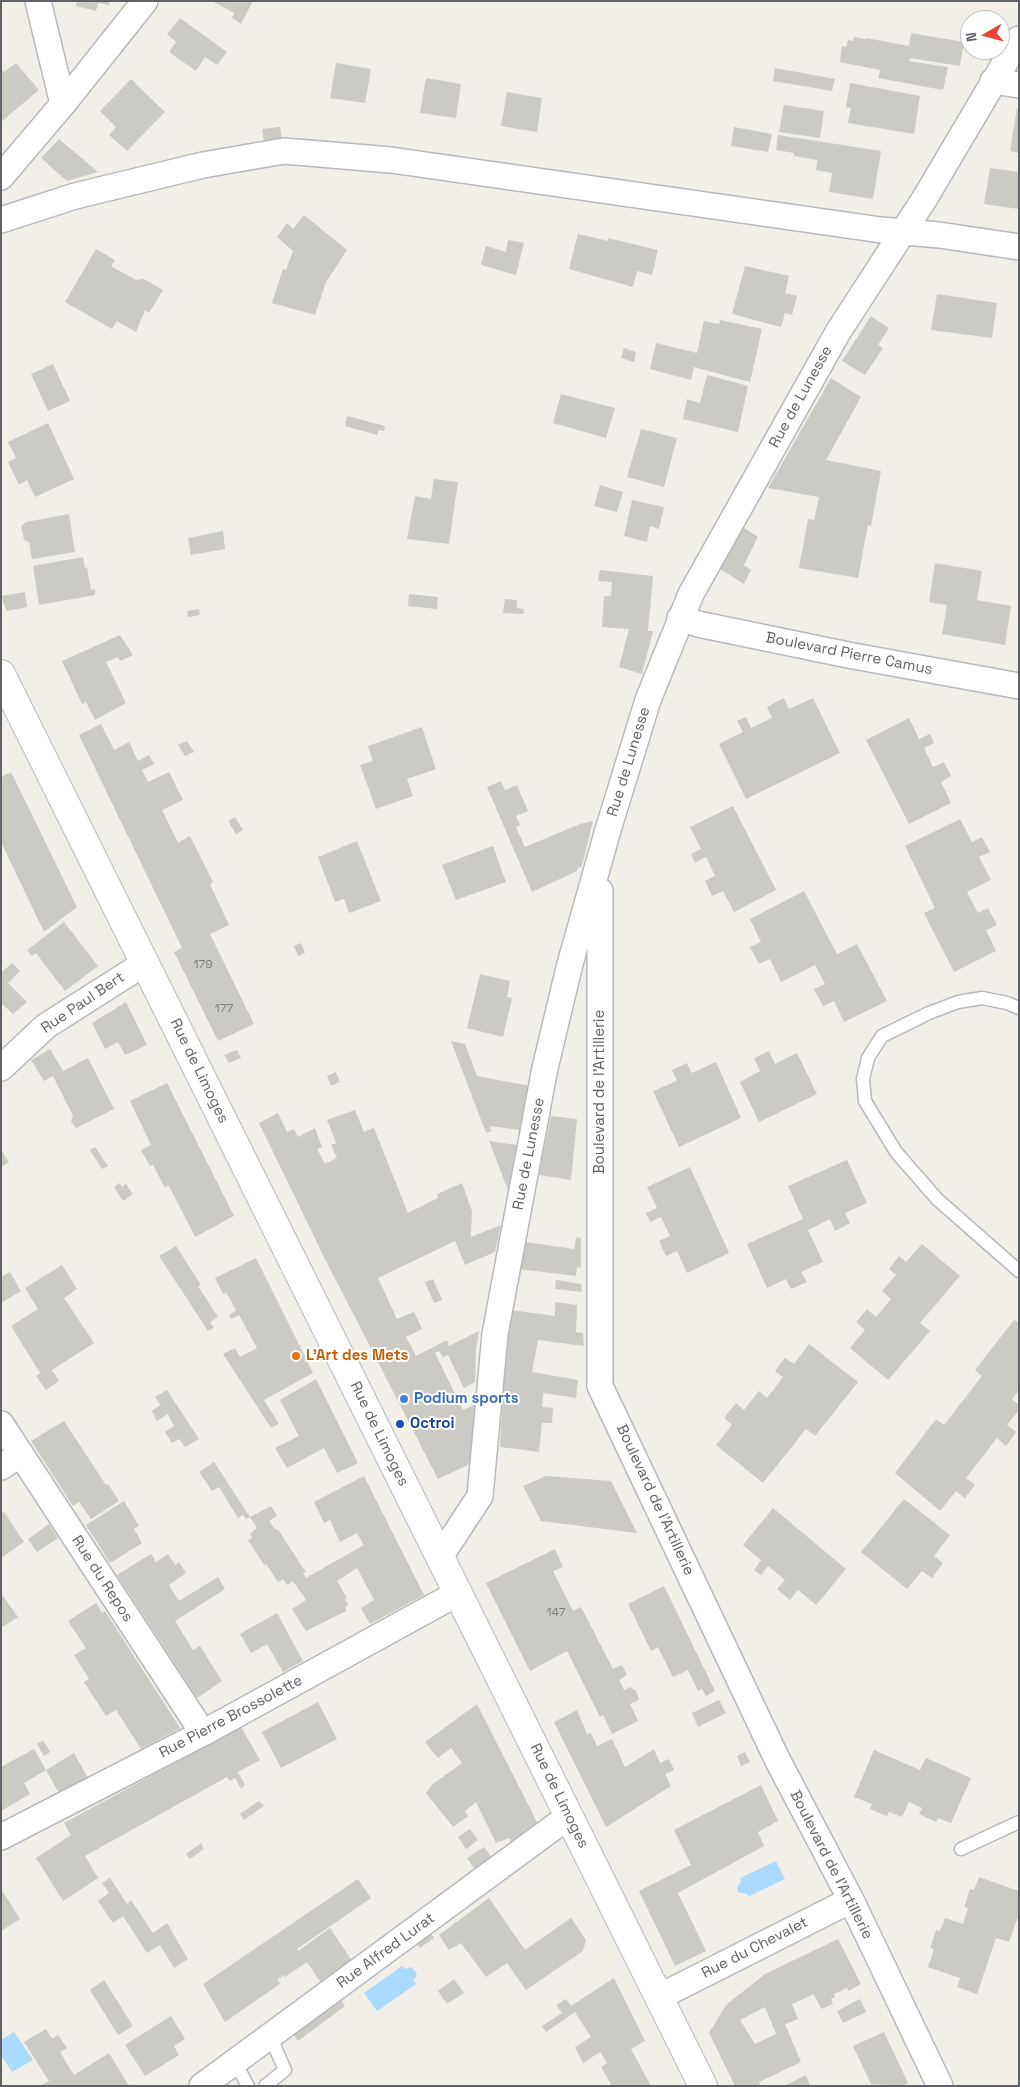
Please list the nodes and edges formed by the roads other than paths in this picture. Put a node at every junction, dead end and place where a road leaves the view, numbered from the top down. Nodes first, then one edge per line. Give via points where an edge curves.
1 (38, 1) edge
2 (145, 1) edge
3 (1019, 39) edge
4 (993, 81) junction
5 (1019, 85) edge
6 (63, 104) junction
7 (1, 177) edge
8 (1, 220) edge
9 (902, 231) junction
10 (1019, 247) edge
11 (680, 618) junction
12 (1, 674) edge
13 (1019, 686) edge
14 (600, 861) junction
15 (145, 963) junction
16 (1019, 1008) edge
17 (1, 1068) edge
18 (1019, 1272) edge
19 (1, 1424) edge
20 (11, 1461) edge
21 (440, 1557) junction
22 (458, 1593) junction
23 (203, 1733) junction
24 (569, 1816) junction
25 (1019, 1822) edge
26 (1, 1837) edge
27 (961, 1849) dead end
28 (851, 1900) junction
29 (659, 1997) junction
30 (270, 2036) junction
31 (235, 2062) junction
32 (202, 2086) edge
33 (248, 2086) edge
34 (265, 2086) edge
35 (703, 2086) edge
36 (940, 2086) edge

1 - 6 street
2 - 6 street
3 - 4 street, Rue de Lunesse
4 - 5 street
4 - 9 street, Rue de Lunesse via 925,198
6 - 7 street
8 - 9 street via 76,196 203,165 284,152 391,160
9 - 10 street
9 - 11 street, Rue de Lunesse via 838,332
11 - 13 street, Boulevard Pierre Camus via 848,655
11 - 14 street, Rue de Lunesse via 648,700
12 - 15 main road, Rue de Limoges
14 - 21 street, Rue de Lunesse via 570,964 546,1068 495,1334 480,1496
14 - 28 street, Boulevard de l'Artillerie via 600,1386 777,1759
15 - 17 street, Rue Paul Bert via 46,1026
15 - 21 main road, Rue de Limoges
16 - 18 lane via 982,998 958,1002 929,1013 882,1036 868,1058 863,1079 865,1101 896,1152 937,1199
19 - 20 street, Rue du Repos
20 - 23 street, Rue du Repos
21 - 22 main road, Rue de Limoges
22 - 23 street, Rue Pierre Brossolette
22 - 24 main road, Rue de Limoges
23 - 26 street, Rue Pierre Brossolette
24 - 29 main road, Rue de Limoges
24 - 30 street, Rue Alfred Lurat
25 - 27 lane
28 - 29 street, Rue du Chevalet
28 - 36 street, Boulevard de l'Artillerie
29 - 35 main road, Rue de Limoges
30 - 31 street, Rue Alfred Lurat
30 - 34 lane via 285,2070
31 - 32 street, Rue Alfred Lurat
31 - 33 lane

